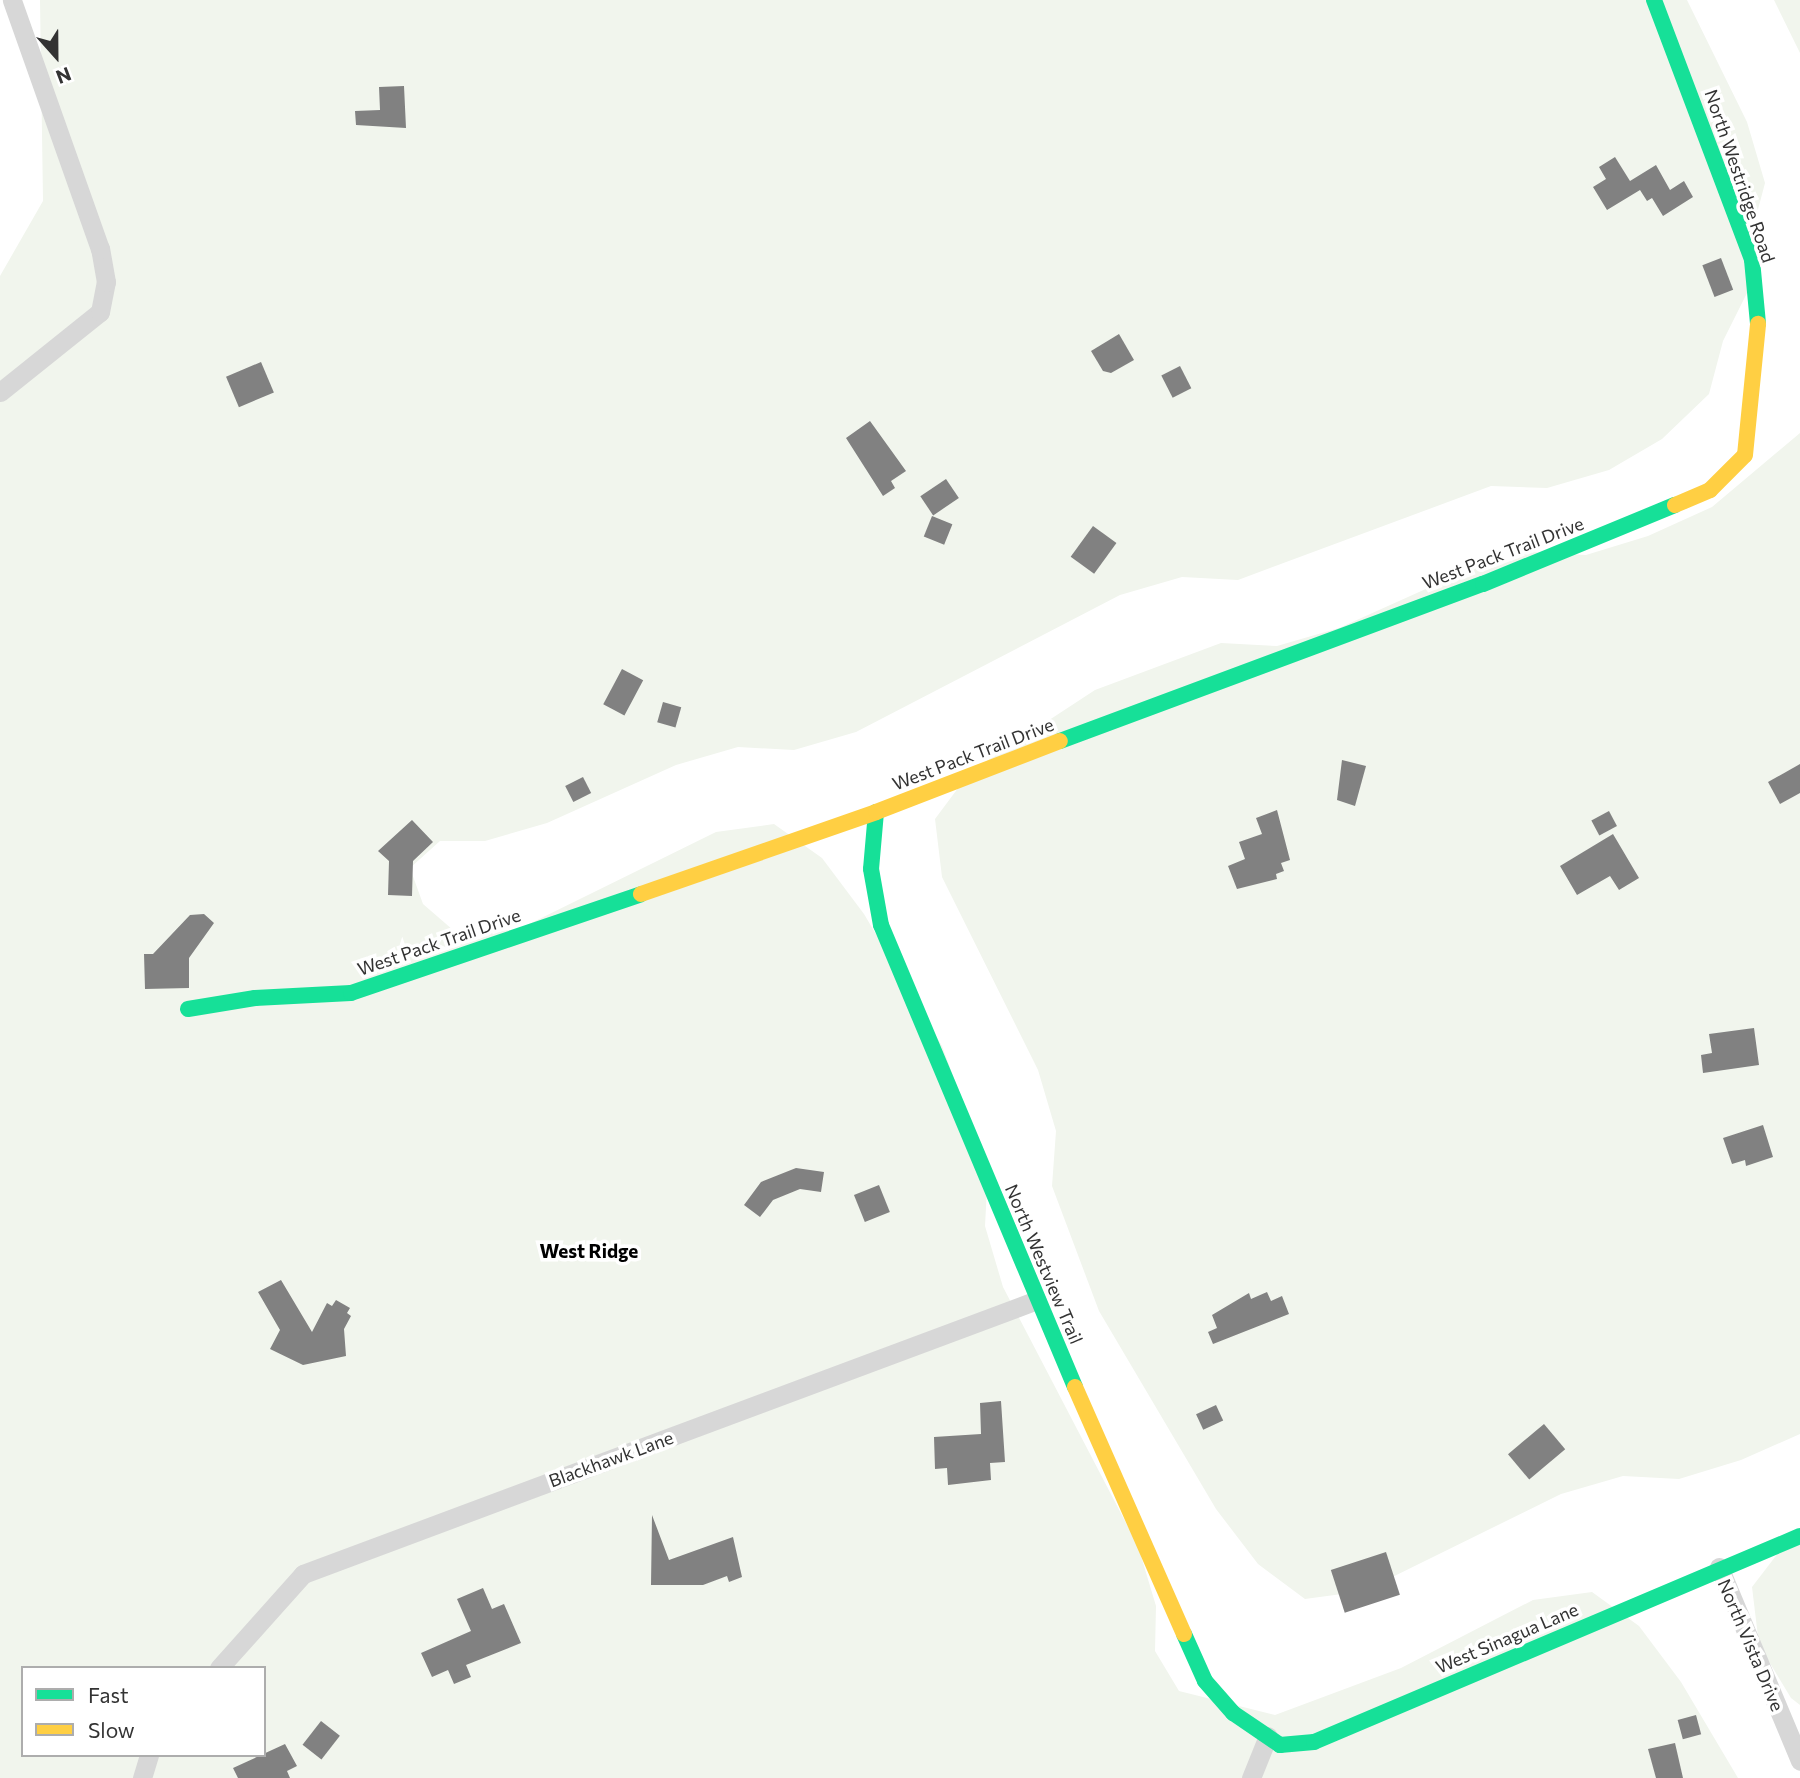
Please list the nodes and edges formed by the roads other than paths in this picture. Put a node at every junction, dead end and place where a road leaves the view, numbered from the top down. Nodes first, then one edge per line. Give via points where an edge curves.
1 (12, 0) edge
2 (1654, 0) edge
3 (0, 392) edge
4 (1745, 455) joint
5 (876, 813) junction
6 (188, 1009) dead end
7 (1037, 1300) junction
8 (1800, 1536) edge
9 (1719, 1567) junction
10 (221, 1666) edge
11 (1233, 1713) joint
12 (1268, 1736) junction
13 (148, 1757) edge
14 (1800, 1761) edge
15 (142, 1778) edge
16 (1251, 1778) edge

1 - 3 street via 100,249 106,282 100,313
2 - 4 street, North Westridge Road via 1752,260 1759,326
4 - 5 street, West Pack Trail Drive via 1710,490 1483,584 1242,670
5 - 6 street, West Pack Trail Drive via 351,993 255,998
5 - 7 street, North Westview Trail via 871,869 881,925
7 - 10 street, Blackhawk Lane via 303,1574
7 - 11 street, North Westview Trail via 1205,1681
8 - 9 street, West Sinagua Lane
9 - 12 street, West Sinagua Lane via 1314,1742 1280,1745
9 - 14 street, North Vista Drive
11 - 12 street, West Sinagua Lane
12 - 16 street
13 - 15 street

